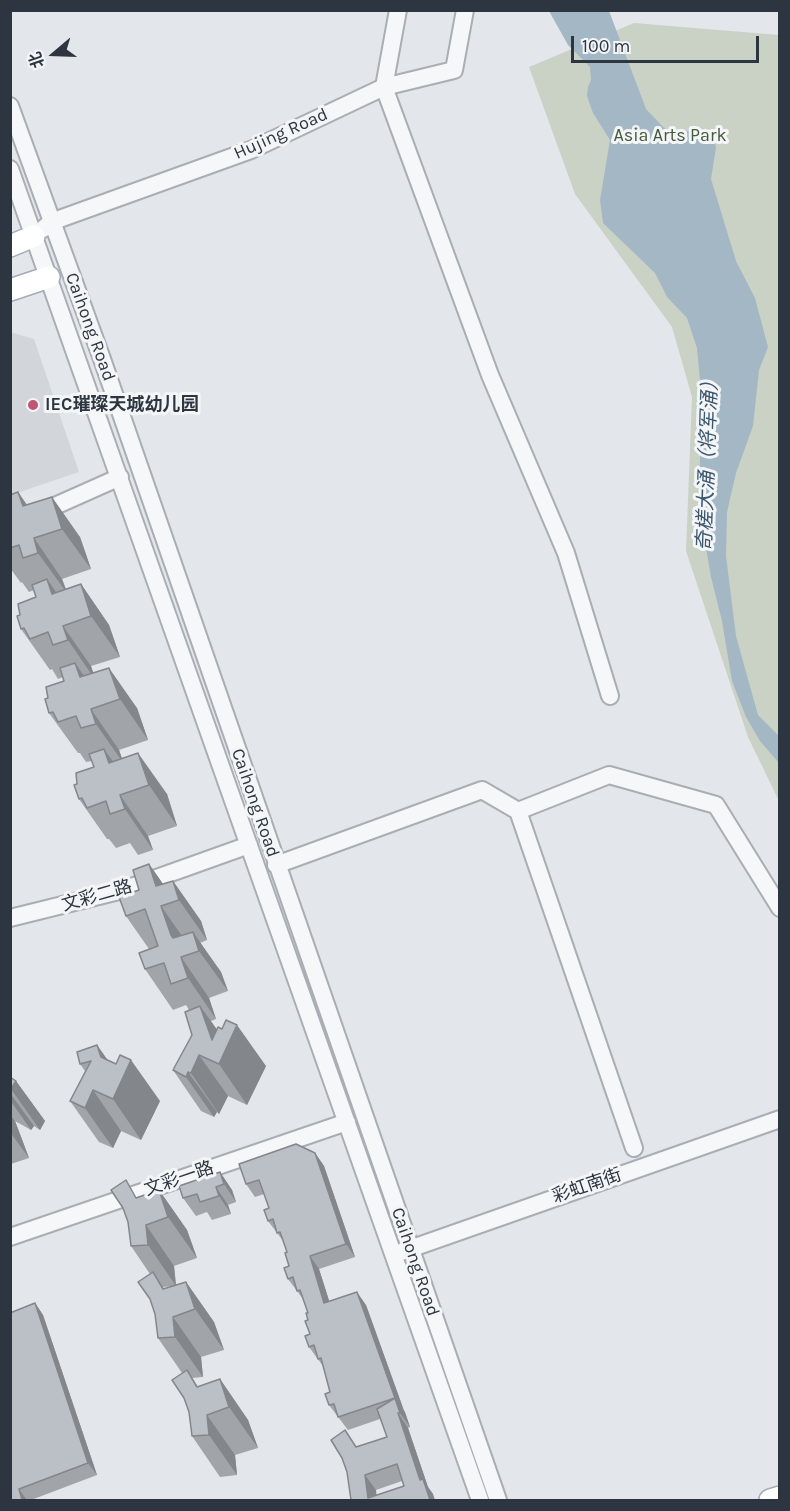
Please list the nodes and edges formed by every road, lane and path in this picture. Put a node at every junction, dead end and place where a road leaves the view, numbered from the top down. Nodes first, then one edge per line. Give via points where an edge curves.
1 (398, 10) edge
2 (465, 10) edge
3 (384, 87) junction
4 (10, 106) edge
5 (10, 169) edge
6 (54, 229) junction
7 (34, 236) junction
8 (10, 246) edge
9 (49, 277) junction
10 (10, 290) edge
11 (120, 477) junction
12 (10, 526) edge
13 (610, 696) dead end
14 (518, 811) junction
15 (249, 845) junction
16 (276, 865) junction
17 (780, 908) edge
18 (10, 918) edge
19 (780, 1119) edge
20 (347, 1122) junction
21 (634, 1148) dead end
22 (10, 1237) edge
23 (410, 1248) junction
24 (394, 1254) junction
25 (780, 1497) edge
26 (480, 1500) edge
27 (498, 1500) edge
28 (770, 1500) edge

1 - 3 street
2 - 3 street, Hujing Road via 454,70
3 - 6 street, Hujing Road via 250,150
3 - 13 street via 490,375 566,553
4 - 6 street, Caihong Road
5 - 7 street, Caihong Road
6 - 7 street, Hujing Road
6 - 9 street
6 - 16 street, Caihong Road
7 - 8 main road
7 - 9 street, Caihong Road
9 - 10 main road
9 - 11 street, Caihong Road
11 - 12 street
11 - 15 street, Caihong Road
14 - 16 street via 482,790
14 - 17 street via 609,775 716,805
14 - 21 street
15 - 18 street, 文彩二路 via 123,890
15 - 20 street, Caihong Road
16 - 23 street, Caihong Road
19 - 23 street, 彩虹南街
20 - 22 street, 文彩一路
20 - 24 street, Caihong Road
23 - 24 street, 彩虹南街
23 - 27 street, Caihong Road
24 - 26 street, Caihong Road
25 - 28 main road

